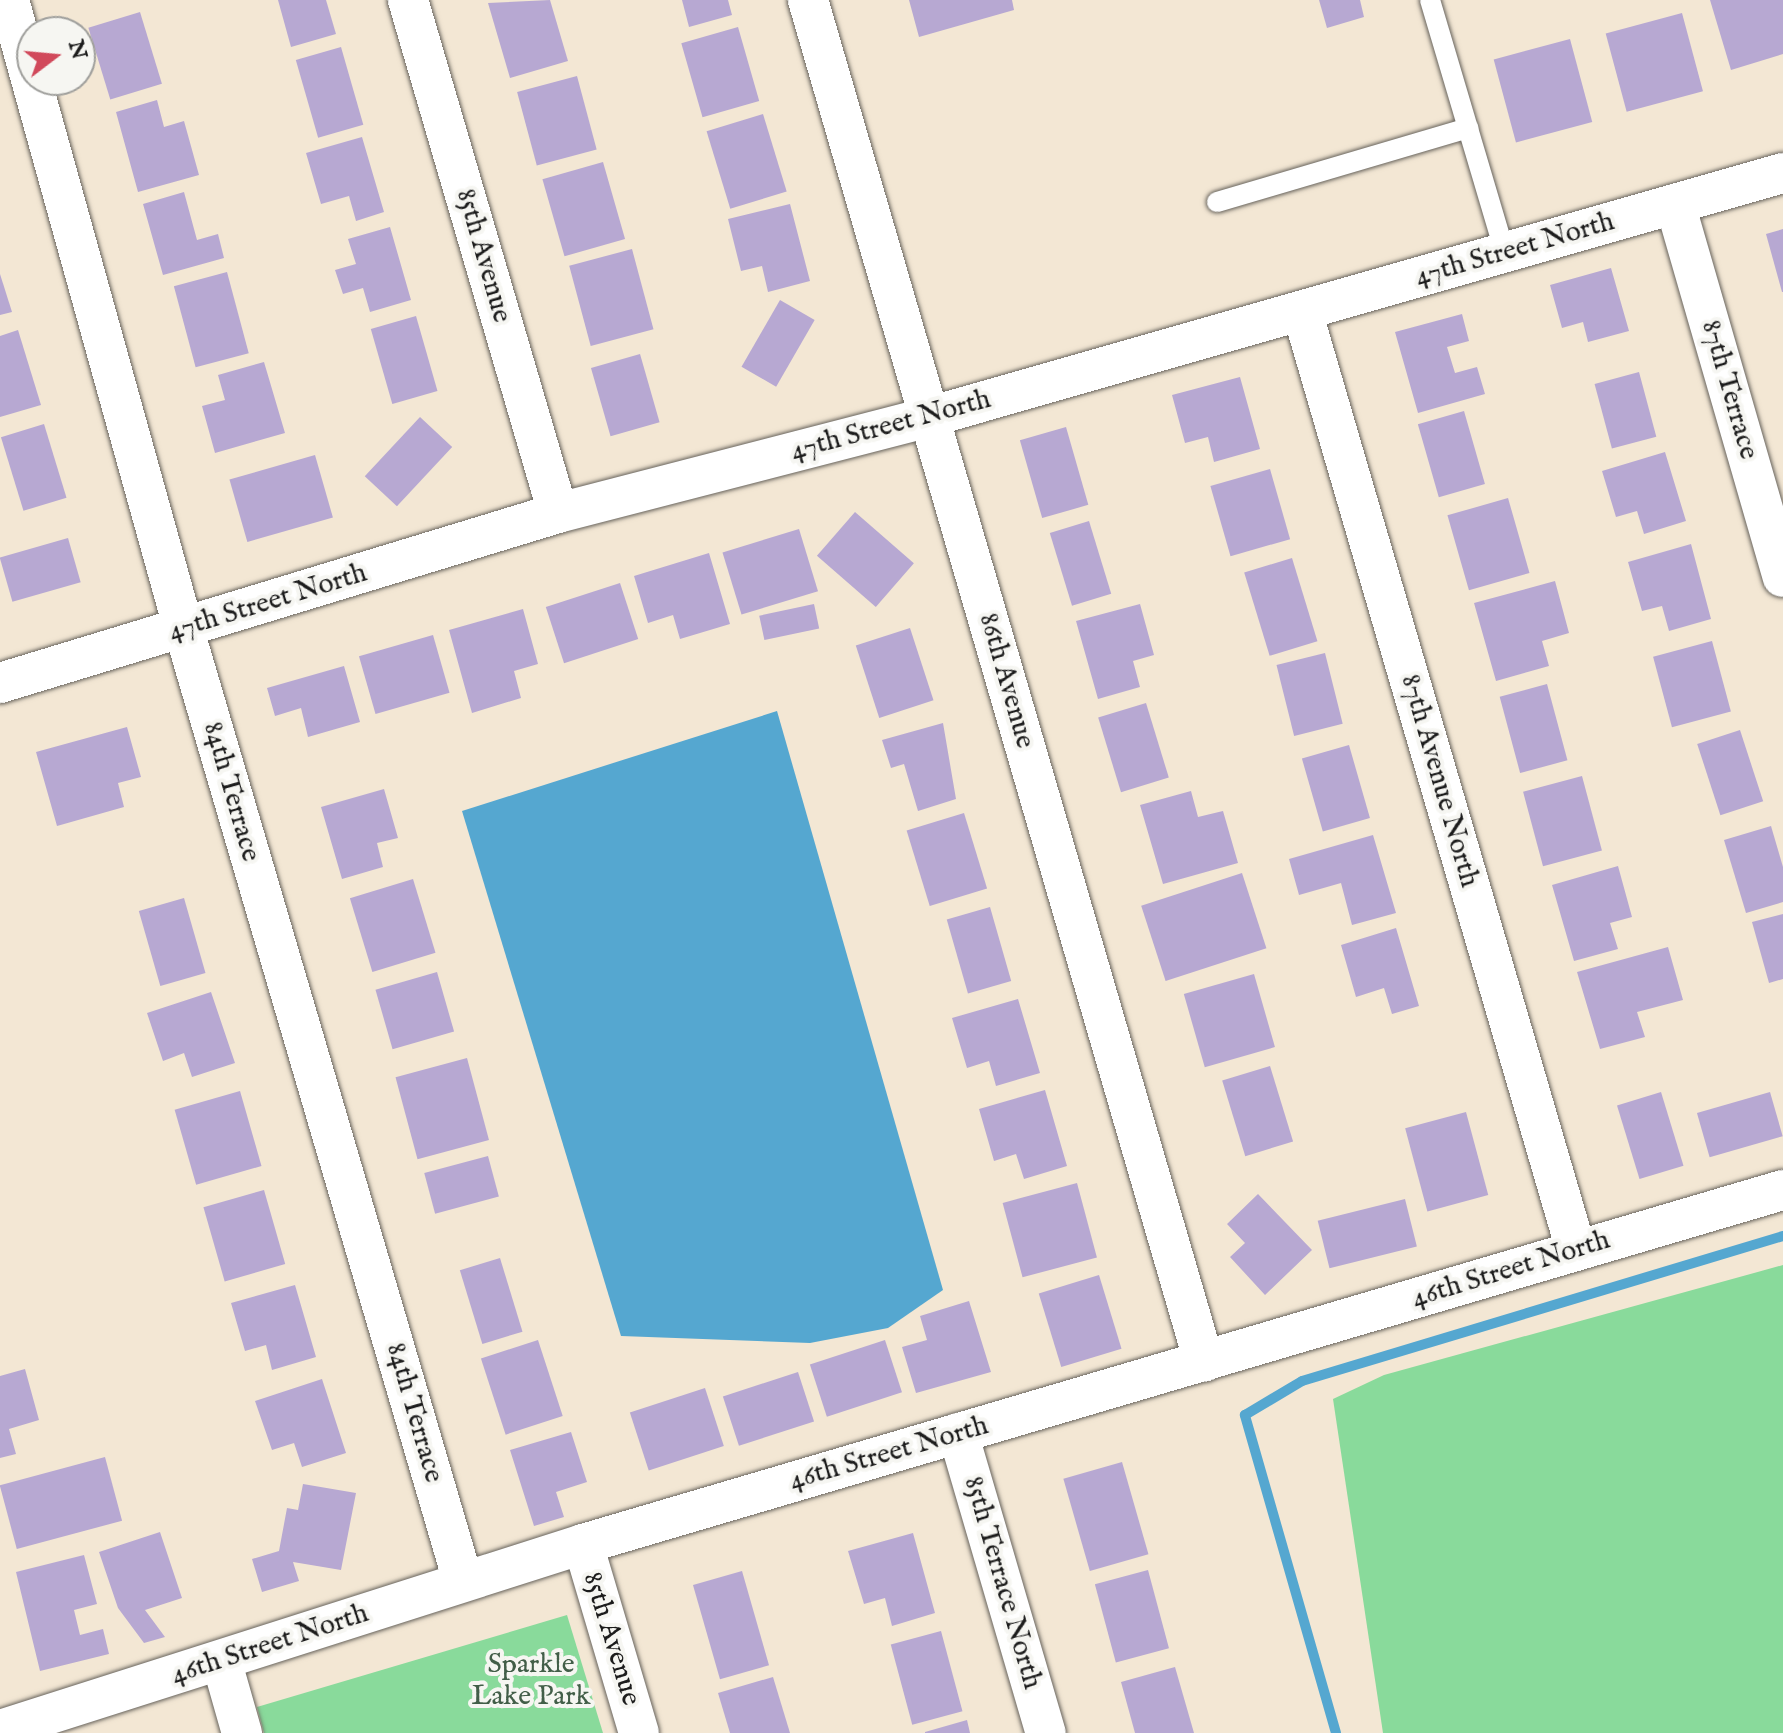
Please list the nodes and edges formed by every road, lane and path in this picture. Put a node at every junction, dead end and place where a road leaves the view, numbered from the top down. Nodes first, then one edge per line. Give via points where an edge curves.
1 (9, 0) edge
2 (408, 0) edge
3 (808, 0) edge
4 (1430, 0) edge
5 (1468, 128) junction
6 (1783, 173) edge
7 (1217, 202) dead end
8 (1675, 204) junction
9 (1505, 253) junction
10 (1302, 311) junction
11 (929, 417) junction
12 (558, 513) junction
13 (1783, 577) edge
14 (184, 630) junction
15 (0, 683) edge
16 (1783, 1190) edge
17 (1576, 1250) junction
18 (1204, 1362) junction
19 (958, 1433) junction
20 (583, 1544) junction
21 (463, 1581) junction
22 (222, 1663) junction
23 (0, 1730) edge
24 (242, 1733) edge
25 (639, 1733) edge
26 (1046, 1733) edge

1 - 14 street, 84th Terrace
2 - 12 street, 85th Avenue
3 - 11 street, 86th Avenue
4 - 5 lane
5 - 7 lane
5 - 9 lane
6 - 8 street, 47th Street North
8 - 9 street, 47th Street North
8 - 13 street, 87th Terrace
9 - 10 street, 47th Street North
10 - 11 street, 47th Street North
10 - 17 street, 87th Avenue North
11 - 12 street, 47th Street North
11 - 18 street, 86th Avenue
12 - 14 street, 47th Street North
14 - 15 street, 47th Street North
14 - 21 street, 84th Terrace
16 - 17 street, 46th Street North
17 - 18 street, 46th Street North
18 - 19 street, 46th Street North
19 - 20 street, 46th Street North
19 - 26 street, 85th Terrace North
20 - 21 street, 46th Street North
20 - 25 street, 85th Avenue
21 - 22 street, 46th Street North
22 - 23 street, 46th Street North
22 - 24 street

